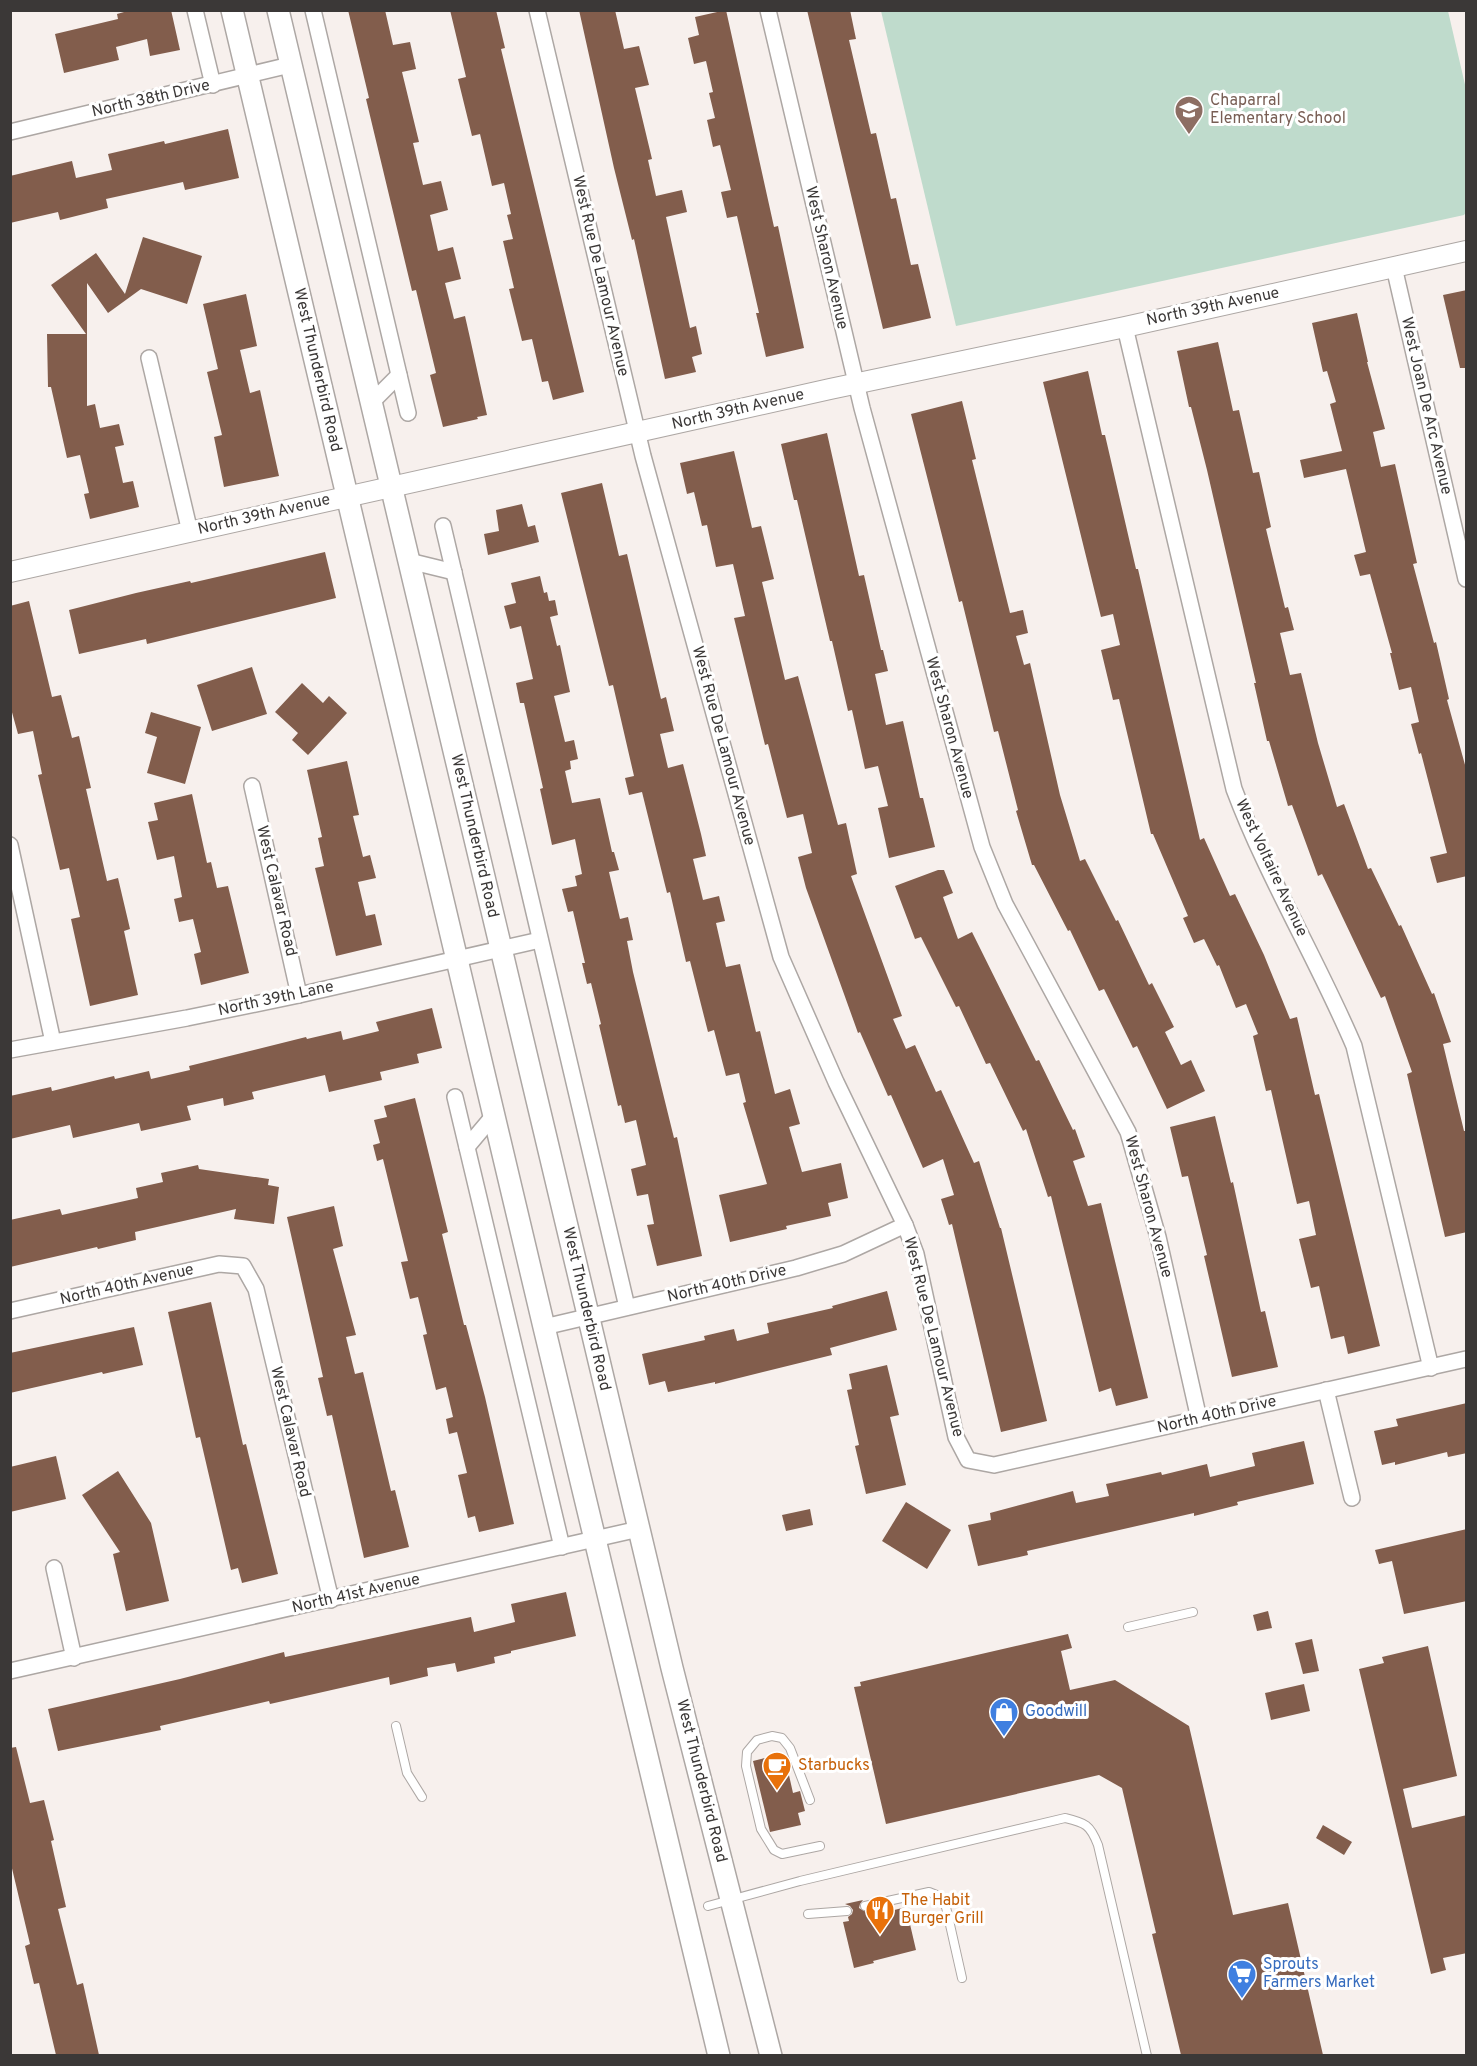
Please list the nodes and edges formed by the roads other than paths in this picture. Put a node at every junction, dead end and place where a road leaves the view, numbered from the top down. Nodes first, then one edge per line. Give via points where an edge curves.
1 (195, 10) edge
2 (232, 10) edge
3 (278, 10) edge
4 (313, 10) edge
5 (537, 10) edge
6 (768, 10) edge
7 (290, 65) junction
8 (248, 76) junction
9 (213, 85) junction
10 (10, 132) edge
11 (1467, 251) edge
12 (1394, 267) junction
13 (1125, 327) junction
14 (149, 358) dead end
15 (399, 375) junction
16 (856, 384) junction
17 (372, 402) junction
18 (408, 413) dead end
19 (638, 432) junction
20 (392, 487) junction
21 (348, 496) junction
22 (443, 526) dead end
23 (190, 532) junction
24 (409, 561) junction
25 (10, 572) edge
26 (454, 572) junction
27 (1467, 579) edge
28 (252, 786) dead end
29 (10, 845) edge
30 (540, 940) junction
31 (501, 949) junction
32 (458, 959) junction
33 (299, 995) junction
34 (53, 1042) junction
35 (10, 1050) edge
36 (454, 1097) dead end
37 (494, 1115) junction
38 (467, 1147) junction
39 (905, 1225) junction
40 (243, 1266) joint
41 (627, 1307) junction
42 (10, 1311) edge
43 (588, 1317) junction
44 (544, 1327) junction
45 (1467, 1359) edge
46 (1431, 1368) junction
47 (1326, 1390) junction
48 (1199, 1419) junction
49 (968, 1460) joint
50 (1352, 1498) dead end
51 (639, 1529) junction
52 (595, 1539) junction
53 (562, 1547) junction
54 (54, 1568) dead end
55 (331, 1600) junction
56 (1193, 1612) dead end
57 (1128, 1627) dead end
58 (74, 1658) junction
59 (10, 1671) edge
60 (396, 1726) dead end
61 (422, 1797) dead end
62 (810, 1800) dead end
63 (820, 1846) dead end
64 (731, 1900) junction
65 (708, 1906) dead end
66 (865, 1906) dead end
67 (847, 1911) dead end
68 (808, 1914) dead end
69 (962, 1978) dead end
70 (719, 2055) edge
71 (771, 2055) edge
72 (1147, 2055) edge

1 - 9 street
2 - 8 main road, West Thunderbird Road
3 - 7 main road, West Thunderbird Road
4 - 15 street
5 - 19 street, West Rue De Lamour Avenue
6 - 16 street, West Sharon Avenue
7 - 8 street, North 38th Drive
7 - 17 main road, West Thunderbird Road
8 - 9 street, North 38th Drive
8 - 21 main road, West Thunderbird Road
9 - 10 street, North 38th Drive
11 - 12 street, North 39th Avenue
12 - 13 street, North 39th Avenue
12 - 27 street, West Joan De Arc Avenue
13 - 16 street, North 39th Avenue
13 - 46 street, West Voltaire Avenue via 1234,789 1246,823 1354,1046
14 - 23 street
15 - 17 street
15 - 18 street
16 - 19 street, North 39th Avenue
16 - 48 street, West Sharon Avenue via 982,847 1005,904 1128,1132 1158,1237
17 - 20 main road, West Thunderbird Road
19 - 20 street, North 39th Avenue
19 - 39 street, West Rue De Lamour Avenue via 781,957
20 - 21 street, North 39th Avenue
20 - 24 main road, West Thunderbird Road
21 - 23 street, North 39th Avenue
21 - 32 main road, West Thunderbird Road
22 - 26 street
23 - 25 street, North 39th Avenue
24 - 26 street
24 - 31 main road, West Thunderbird Road
26 - 30 street
28 - 33 street, West Calavar Road
29 - 34 street
30 - 31 street, North 39th Lane
30 - 41 street
31 - 32 street, North 39th Lane
31 - 43 main road, West Thunderbird Road
32 - 33 street, North 39th Lane
32 - 37 main road, West Thunderbird Road
33 - 34 street, North 39th Lane
34 - 35 street, North 39th Lane
36 - 38 street
37 - 38 street
37 - 44 main road, West Thunderbird Road
38 - 53 street
39 - 41 street, North 40th Drive via 843,1254 796,1268
39 - 49 street, West Rue De Lamour Avenue via 916,1254 956,1437
40 - 42 street, North 40th Avenue via 219,1264
40 - 55 street, West Calavar Road via 256,1289
41 - 43 street, North 40th Drive
43 - 44 street, North 40th Drive
43 - 51 main road, West Thunderbird Road
44 - 52 main road, West Thunderbird Road
45 - 46 street, North 40th Drive
46 - 47 street, North 40th Drive
47 - 48 street, North 40th Drive
47 - 50 street
48 - 49 street, North 40th Drive via 994,1465
51 - 52 street, North 41st Avenue
51 - 64 main road, West Thunderbird Road
52 - 53 street, North 41st Avenue
52 - 70 main road, West Thunderbird Road
53 - 55 street, North 41st Avenue
54 - 58 street
55 - 58 street, North 41st Avenue
56 - 57 lane
58 - 59 street, North 41st Avenue
60 - 61 lane via 407,1773
62 - 63 lane via 790,1748 782,1738 757,1740 747,1752 746,1766 761,1829 774,1850 782,1854
64 - 65 lane
64 - 71 main road, West Thunderbird Road
64 - 72 lane via 1065,1818 1086,1824 1098,1845
66 - 69 lane via 929,1892 939,1896 946,1907
67 - 68 lane

